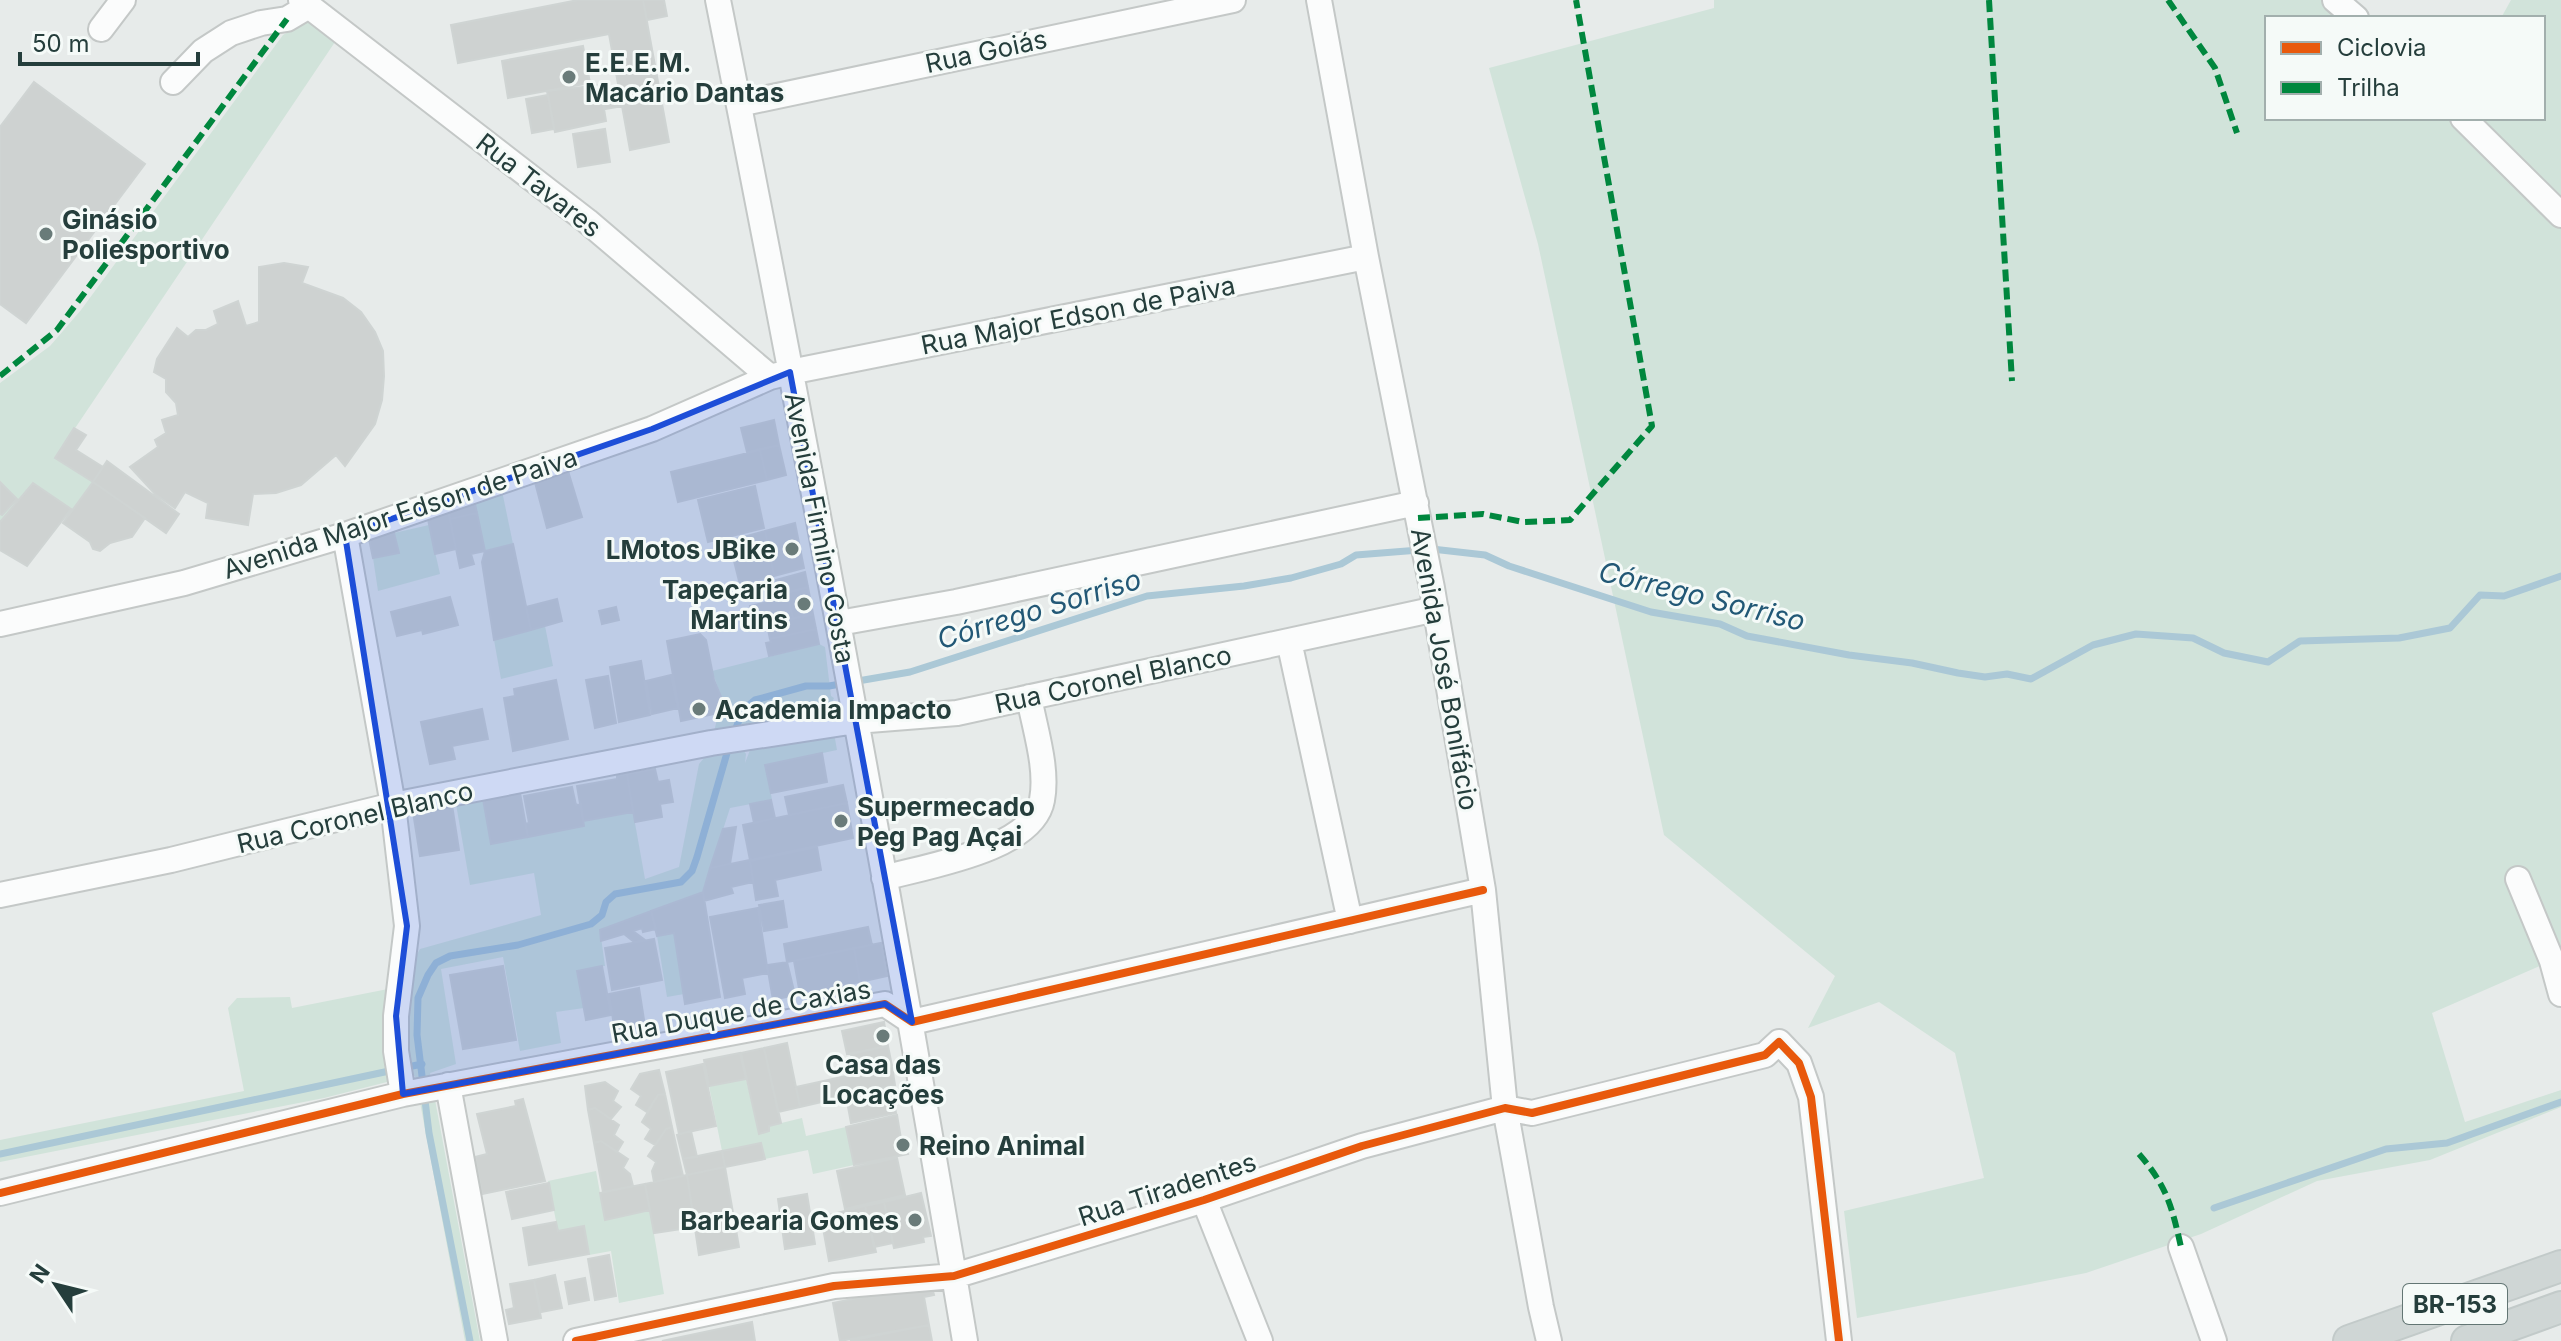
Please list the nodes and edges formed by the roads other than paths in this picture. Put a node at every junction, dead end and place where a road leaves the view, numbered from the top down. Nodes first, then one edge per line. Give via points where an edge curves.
1 (123, 0) edge
2 (718, 0) edge
3 (1233, 0) edge
4 (1319, 0) edge
5 (2335, 0) edge
6 (305, 3) edge
7 (2354, 16) edge
8 (101, 29) dead end
9 (173, 82) dead end
10 (739, 104) junction
11 (2465, 120) edge
12 (2561, 215) edge
13 (1366, 257) junction
14 (780, 374) junction
15 (1416, 503) junction
16 (345, 535) junction
17 (1434, 598) junction
18 (839, 623) junction
19 (0, 624) edge
20 (1289, 641) junction
21 (1029, 697) junction
22 (855, 713) junction
23 (393, 805) junction
24 (884, 878) junction
25 (2518, 879) dead end
26 (1483, 890) junction
27 (0, 895) edge
28 (1350, 921) junction
29 (2561, 994) edge
30 (912, 1022) junction
31 (425, 1090) junction
32 (1505, 1108) junction
33 (0, 1193) edge
34 (1204, 1200) junction
35 (2181, 1247) dead end
36 (2561, 1266) edge
37 (954, 1276) junction
38 (2561, 1307) edge
39 (1542, 1339) edge
40 (495, 1341) edge
41 (576, 1341) edge
42 (965, 1341) edge
43 (1260, 1341) edge
44 (1839, 1341) edge
45 (2214, 1341) edge
46 (2349, 1341) edge
47 (2467, 1341) edge

1 - 8 street
2 - 10 street, Avenida Firmino Costa
3 - 10 street, Rua Goiás
4 - 13 street, Avenida José Bonifácio
5 - 7 street
6 - 9 street via 287,19 231,33 203,51
6 - 14 street, Rua Tavares
10 - 14 street, Avenida Firmino Costa
11 - 12 street
13 - 14 street, Rua Major Edson de Paiva
13 - 15 street, Avenida José Bonifácio
14 - 16 street, Avenida Major Edson de Paiva via 652,429
14 - 18 street, Avenida Firmino Costa
15 - 17 street, Avenida José Bonifácio
15 - 18 street
16 - 19 street, Avenida Major Edson de Paiva via 184,583
16 - 23 street
17 - 20 street, Rua Coronel Blanco
17 - 26 street, Avenida José Bonifácio
18 - 22 street, Avenida Firmino Costa
20 - 21 street, Rua Coronel Blanco
20 - 28 street
21 - 22 street, Rua Coronel Blanco via 957,713
21 - 24 street via 1044,778 1035,818 999,846
22 - 23 street, Rua Coronel Blanco
22 - 24 street, Avenida Firmino Costa
23 - 27 street, Rua Coronel Blanco via 171,860
23 - 31 street via 407,926 396,1051
24 - 30 street, Avenida Firmino Costa
25 - 29 street
26 - 28 street
26 - 32 street, Avenida José Bonifácio
28 - 30 street
30 - 31 street, Rua Duque de Caxias via 885,1004
30 - 37 street, Avenida Firmino Costa
31 - 33 street, Rua Duque de Caxias
31 - 40 street
32 - 34 street, Rua Tiradentes via 1362,1146
32 - 39 street, Avenida José Bonifácio
32 - 44 street, Rua Tiradentes via 1532,1113 1765,1055 1779,1042 1799,1063 1811,1097
34 - 37 street, Rua Tiradentes
34 - 43 street
35 - 45 street
36 - 46 main road, BR-153
37 - 41 street, Rua Tiradentes via 834,1286
37 - 42 street, Avenida Firmino Costa
38 - 47 main road, BR-153

